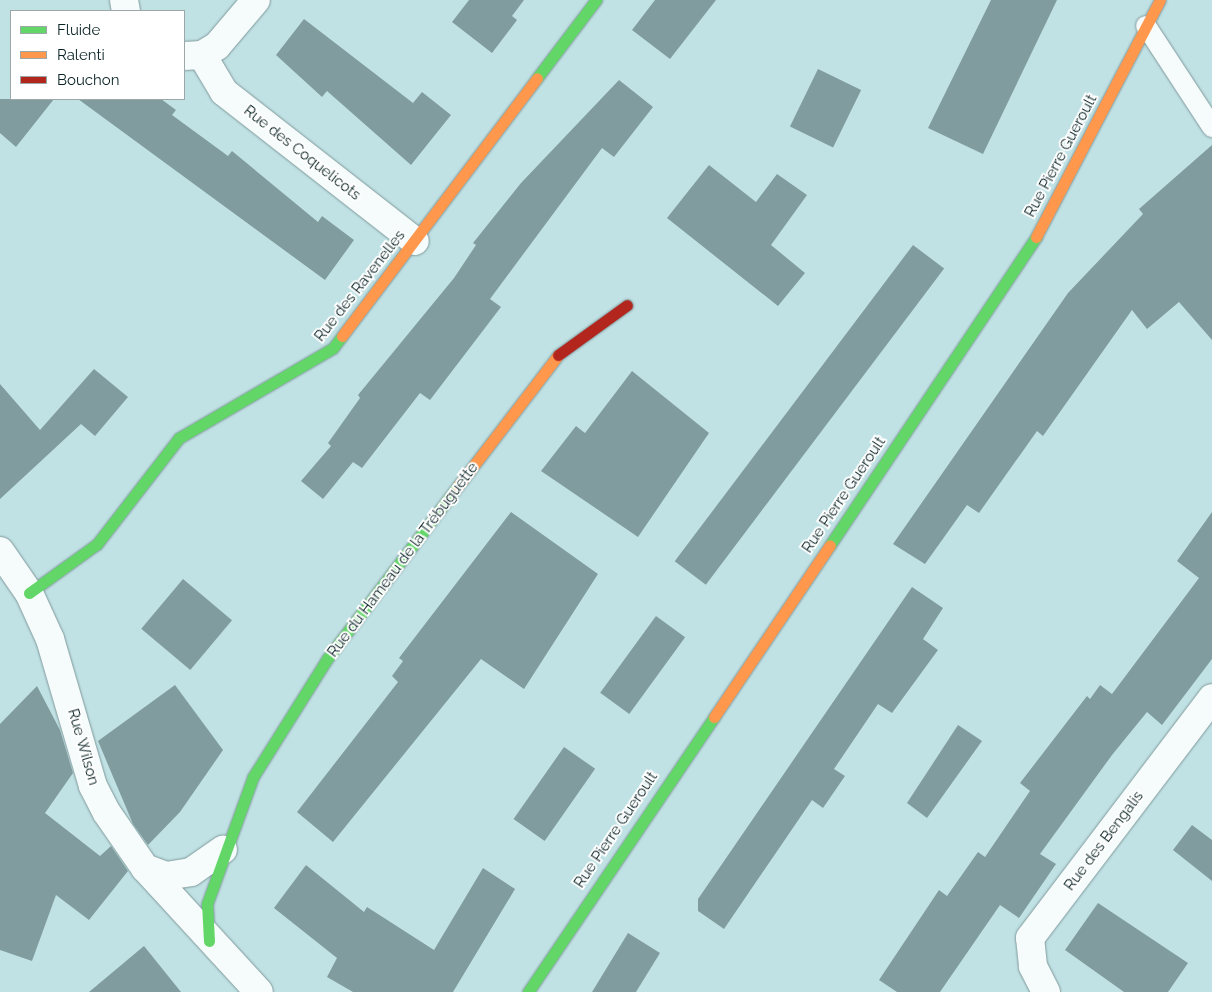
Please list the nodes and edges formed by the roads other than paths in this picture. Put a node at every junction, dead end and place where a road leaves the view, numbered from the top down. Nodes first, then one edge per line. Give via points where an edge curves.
1 (256, 0) edge
2 (596, 0) edge
3 (1160, 0) edge
4 (1146, 26) junction
5 (193, 56) edge
6 (1212, 127) edge
7 (415, 240) junction
8 (627, 305) dead end
9 (0, 551) edge
10 (29, 593) junction
11 (1212, 698) edge
12 (224, 850) junction
13 (146, 868) junction
14 (209, 941) junction
15 (259, 992) edge
16 (528, 992) edge
17 (1046, 992) edge

1 - 5 street via 229,34
2 - 7 street, Rue des Ravenelles
3 - 4 street, Rue Pierre Gueroult
4 - 6 lane
4 - 16 street, Rue Pierre Gueroult via 1027,254
5 - 7 street, Rue des Coquelicots via 224,92
7 - 10 street, Rue des Ravenelles via 333,348 308,367 179,438 97,544
8 - 12 street, Rue du Hameau de la Trébuguette via 565,346 327,659 253,777
9 - 10 street, Rue Wilson
10 - 13 street, Rue Wilson via 50,639 93,786
11 - 17 street, Rue des Bengalis via 1030,938 1033,966
12 - 13 street via 191,872 166,876
12 - 14 street, Rue du Hameau de la Trébuguette via 207,904
13 - 14 street, Rue Wilson
14 - 15 street, Rue Wilson

